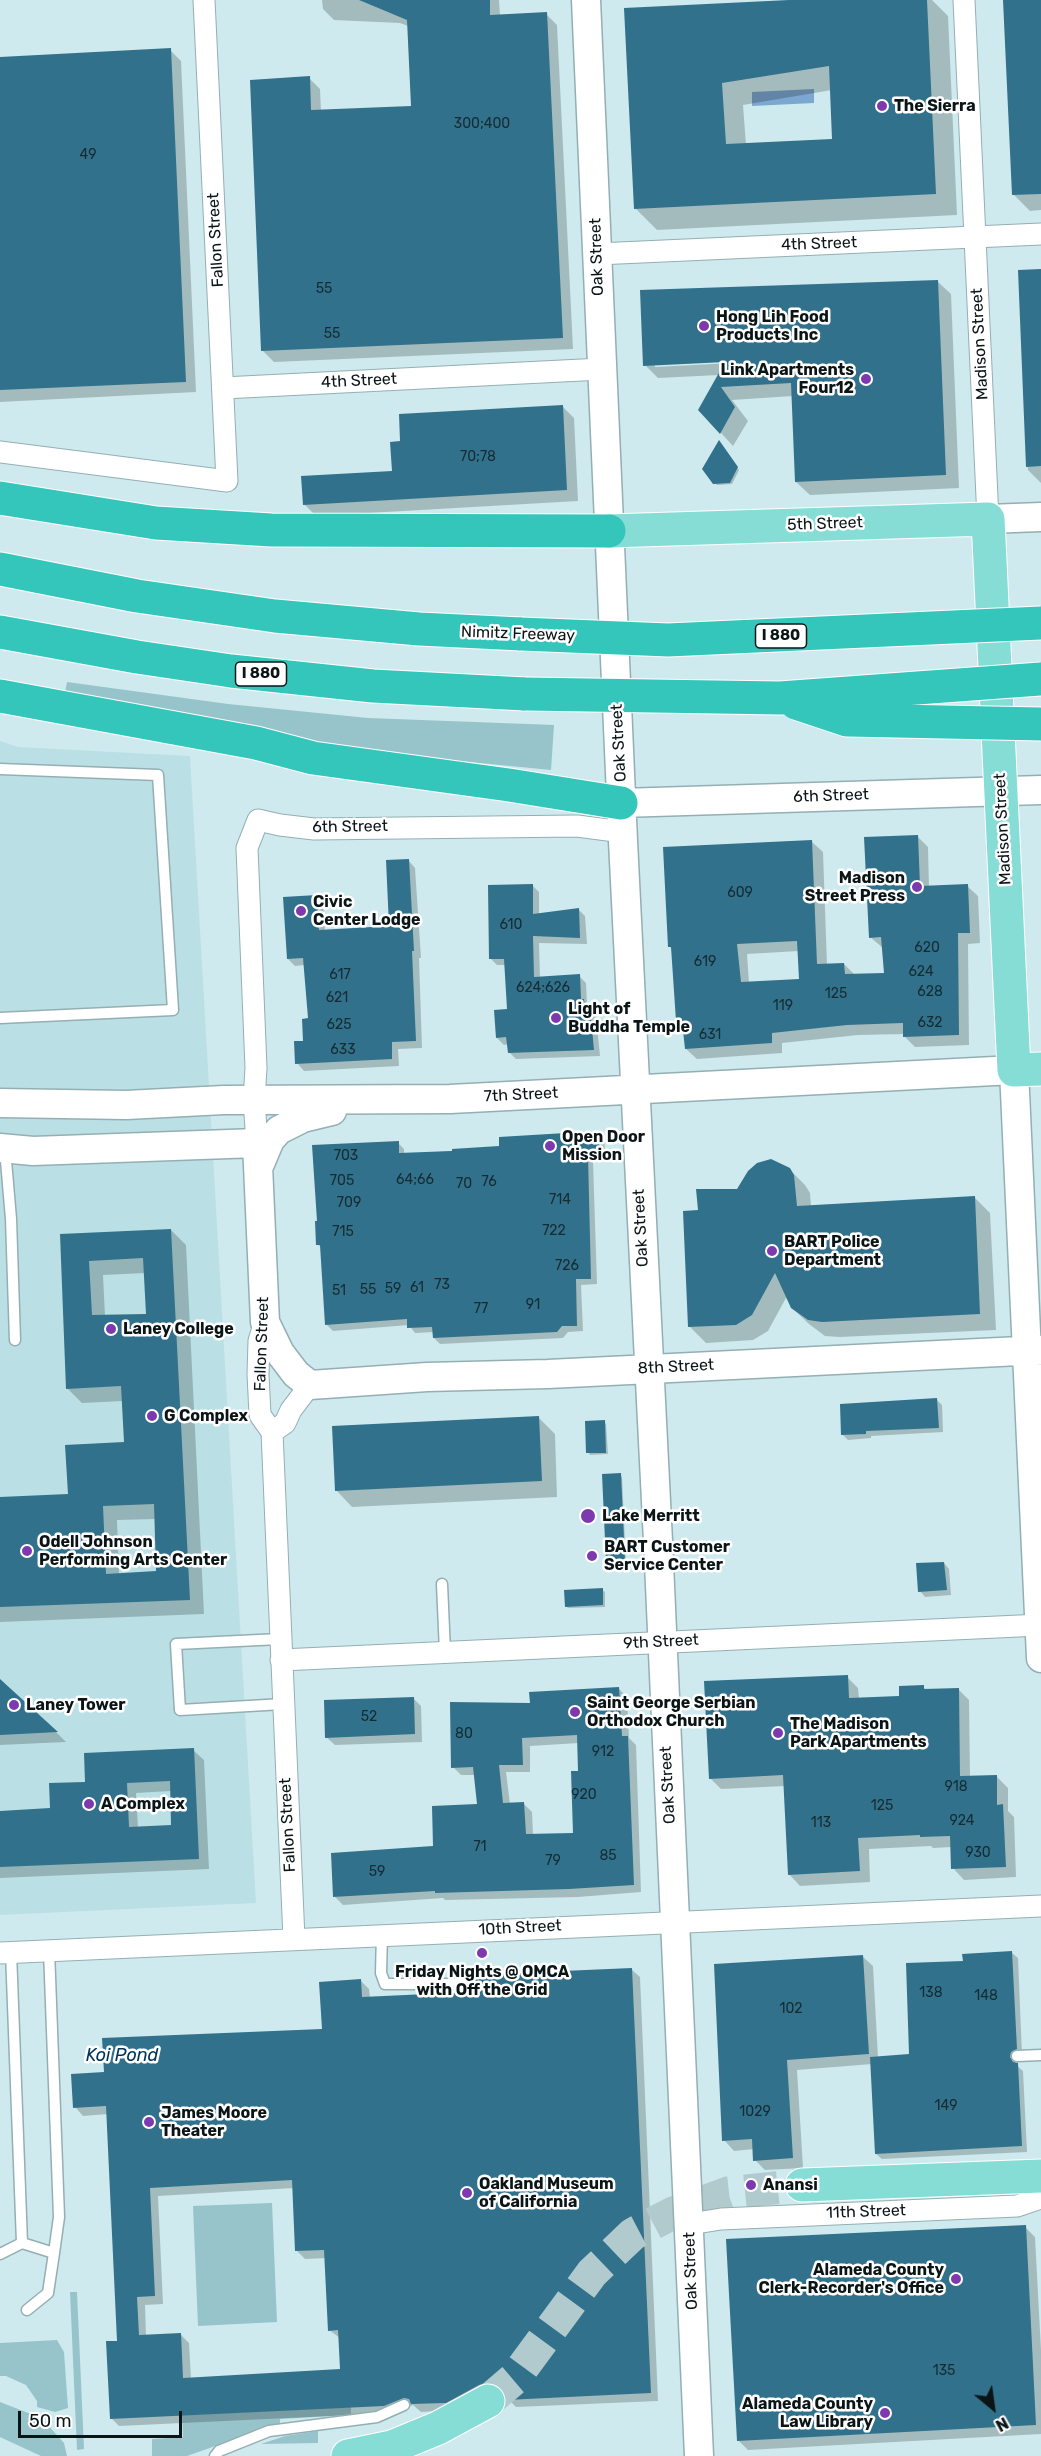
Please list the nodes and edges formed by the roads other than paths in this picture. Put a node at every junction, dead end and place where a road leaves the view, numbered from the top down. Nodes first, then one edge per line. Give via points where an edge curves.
1 (204, 0) edge
2 (586, 0) edge
3 (964, 0) edge
4 (1041, 234) edge
5 (975, 237) junction
6 (597, 254) junction
7 (602, 369) junction
8 (223, 388) junction
9 (0, 452) edge
10 (0, 498) edge
11 (1041, 517) edge
12 (988, 519) junction
13 (609, 531) junction
14 (0, 569) edge
15 (1041, 623) edge
16 (0, 632) edge
17 (1041, 680) edge
18 (0, 696) edge
19 (780, 698) junction
20 (1041, 724) edge
21 (0, 769) edge
22 (1001, 790) junction
23 (1041, 790) edge
24 (622, 818) junction
25 (258, 820) joint
26 (0, 1018) edge
27 (1027, 1070) edge
28 (634, 1088) junction
29 (450, 1099) junction
30 (254, 1100) junction
31 (0, 1103) edge
32 (2, 1148) edge
33 (258, 1155) junction
34 (265, 1322) junction
35 (15, 1340) dead end
36 (1034, 1351) edge
37 (649, 1368) junction
38 (310, 1385) junction
39 (272, 1432) junction
40 (442, 1584) dead end
41 (1040, 1625) edge
42 (280, 1639) junction
43 (662, 1642) junction
44 (446, 1652) junction
45 (1041, 1658) edge
46 (281, 1660) junction
47 (283, 1704) junction
48 (1041, 1906) edge
49 (674, 1921) junction
50 (382, 1935) junction
51 (294, 1939) junction
52 (49, 1950) junction
53 (6, 1952) edge
54 (470, 1984) dead end
55 (1041, 2055) edge
56 (1017, 2056) dead end
57 (1041, 2176) edge
58 (802, 2185) tunnel mouth
59 (1041, 2198) edge
60 (690, 2224) junction
61 (22, 2243) junction
62 (54, 2253) junction
63 (0, 2254) edge
64 (27, 2310) dead end
65 (488, 2401) tunnel mouth
66 (404, 2405) dead end
67 (215, 2456) edge
68 (348, 2456) edge
69 (699, 2456) edge

1 - 8 street, Fallon Street
2 - 6 main road, Oak Street
3 - 5 street, Madison Street
4 - 5 street, 4th Street
5 - 6 street, 4th Street
5 - 12 street, Madison Street
6 - 7 main road, Oak Street
7 - 8 street, 4th Street
7 - 13 main road, Oak Street
8 - 9 street, Fallon Street via 227,481
10 - 13 highway via 156,523 271,530
11 - 12 main road, 5th Street
12 - 13 main road, 5th Street
12 - 22 main road, Madison Street
13 - 24 main road, Oak Street
14 - 15 highway, Nimitz Freeway / I 880, bridge via 137,596 275,616 418,629 668,640
16 - 19 highway, I 880, bridge via 255,674 420,689
17 - 19 highway, I 880, bridge
18 - 24 highway via 256,743 313,758
19 - 20 highway, bridge via 847,720
21 - 26 lane via 158,775 173,1010
22 - 23 main road, 6th Street
22 - 24 main road, 6th Street
22 - 27 main road, Madison Street
24 - 25 street, 6th Street via 577,826 314,829
24 - 28 main road, Oak Street
25 - 30 street, Fallon Street via 247,848
27 - 28 main road, 7th Street
27 - 36 main road, Madison Street
28 - 29 main road, 7th Street
28 - 37 main road, Oak Street
29 - 30 main road, 7th Street
29 - 33 main road via 318,1113 279,1130
30 - 31 main road, 7th Street via 126,1105
30 - 33 street, Fallon Street
32 - 33 main road
32 - 35 lane via 11,1219
33 - 34 main road, Fallon Street
34 - 38 main road via 280,1353
34 - 39 street, Fallon Street via 258,1358 260,1415
36 - 37 main road, 8th Street
36 - 41 main road, Madison Street
37 - 38 main road, 8th Street
37 - 43 main road, Oak Street
38 - 39 street via 285,1423
39 - 42 street, Fallon Street
40 - 44 lane
41 - 43 street, 9th Street
41 - 45 main road, Madison Street
42 - 46 street, Fallon Street
42 - 47 lane via 176,1644 180,1710
43 - 44 street, 9th Street
43 - 49 main road, Oak Street
44 - 46 street, 9th Street
46 - 47 street, Fallon Street
47 - 51 street, Fallon Street
48 - 49 street, 10th Street
49 - 50 street, 10th Street
49 - 60 main road, Oak Street
50 - 51 street, 10th Street
50 - 54 lane via 381,1973 385,1984
51 - 52 street, 10th Street
52 - 53 street, 10th Street
52 - 62 lane via 59,2217
53 - 61 lane
55 - 56 lane
57 - 58 main road, 11th Street
59 - 60 street, 11th Street via 1017,2206
60 - 69 main road, Oak Street
61 - 62 lane
61 - 63 lane
62 - 64 lane via 48,2293
65 - 68 main road via 401,2443
66 - 67 lane via 377,2417 269,2432

